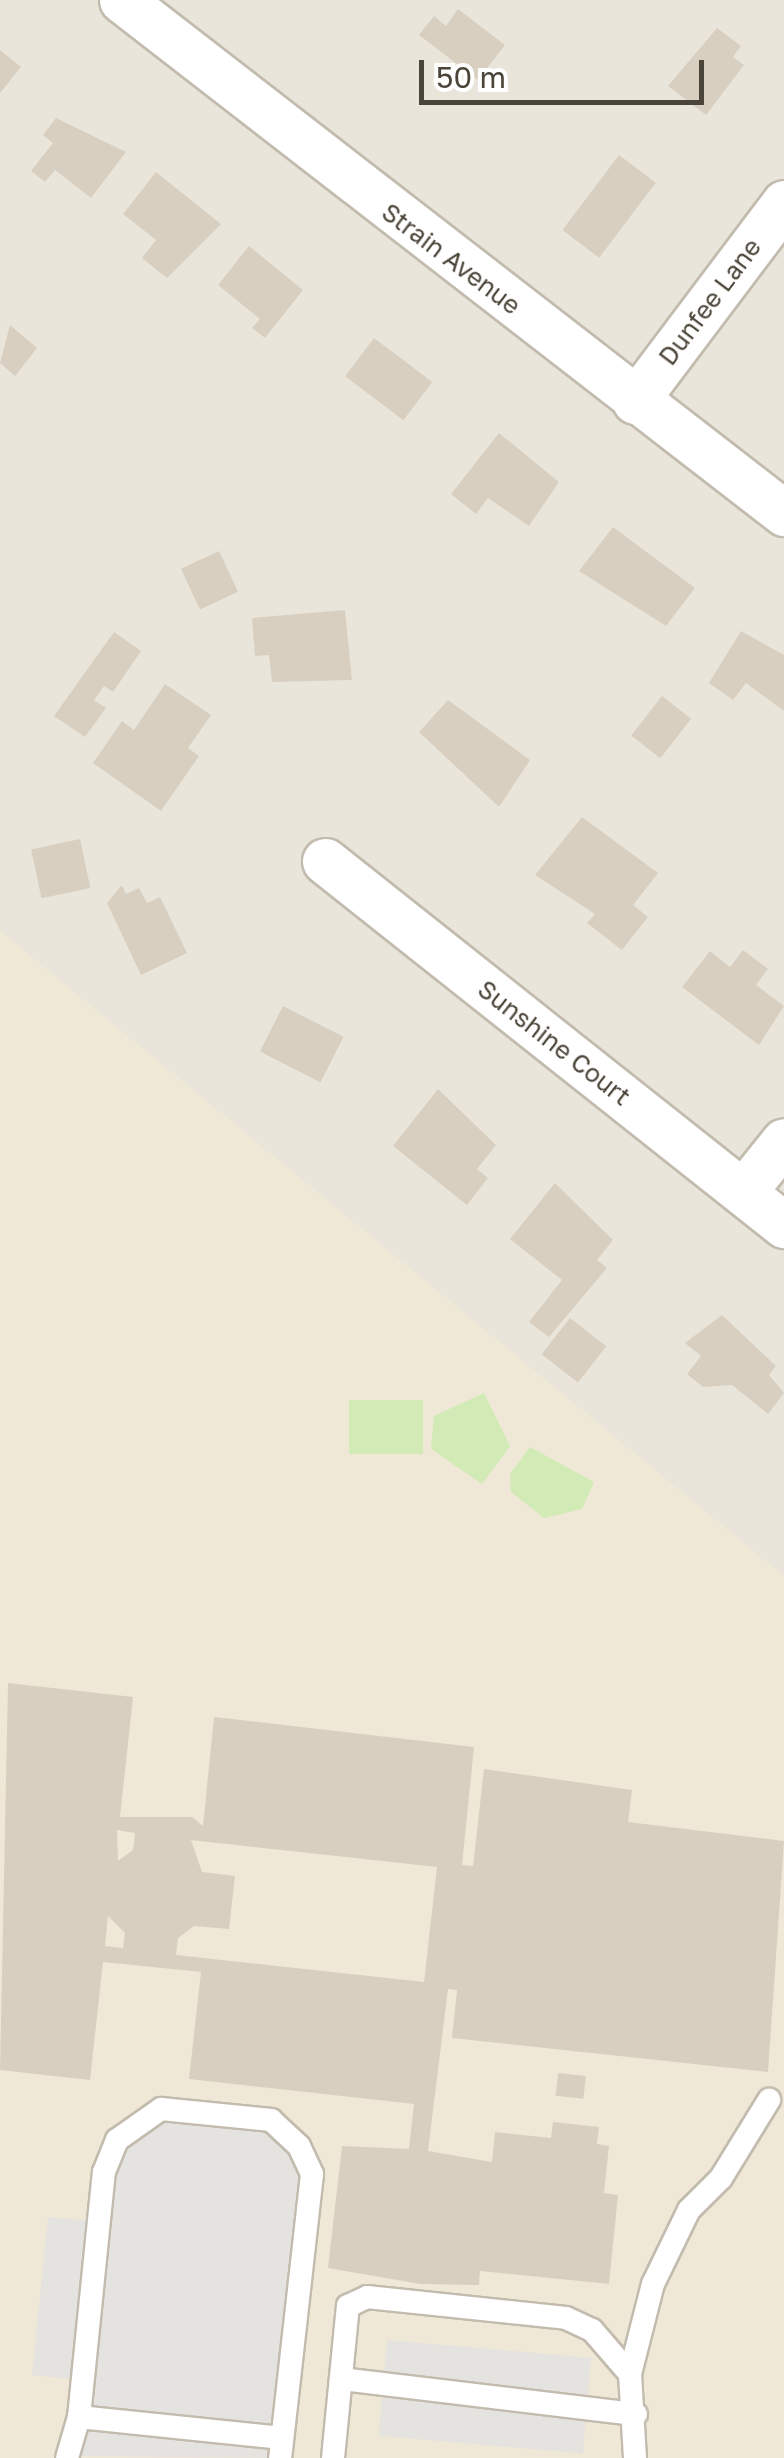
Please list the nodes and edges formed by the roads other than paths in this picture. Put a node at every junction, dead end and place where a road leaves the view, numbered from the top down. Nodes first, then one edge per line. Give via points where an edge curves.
1 (122, 0) edge
2 (784, 204) edge
3 (636, 400) junction
4 (784, 513) edge
5 (325, 860) dead end
6 (784, 1141) edge
7 (742, 1192) junction
8 (784, 1224) edge
9 (769, 2100) dead end
10 (630, 2374) junction
11 (340, 2379) junction
12 (636, 2414) junction
13 (80, 2417) junction
14 (281, 2448) edge
15 (66, 2458) edge
16 (333, 2458) edge
17 (635, 2458) edge

1 - 3 street, Strain Avenue
2 - 3 street, Dunfee Lane
3 - 4 street, Strain Avenue
5 - 7 street, Sunshine Court
6 - 7 street
7 - 8 street, Sunshine Court
9 - 10 lane via 722,2178 690,2210 653,2284
10 - 11 lane via 615,2349 566,2318 367,2297 348,2306
10 - 12 lane
11 - 12 lane
11 - 16 lane
12 - 17 lane
13 - 14 lane
13 - 14 lane via 104,2172 117,2140 161,2109 240,2112 271,2120 300,2146 312,2174
13 - 15 lane

